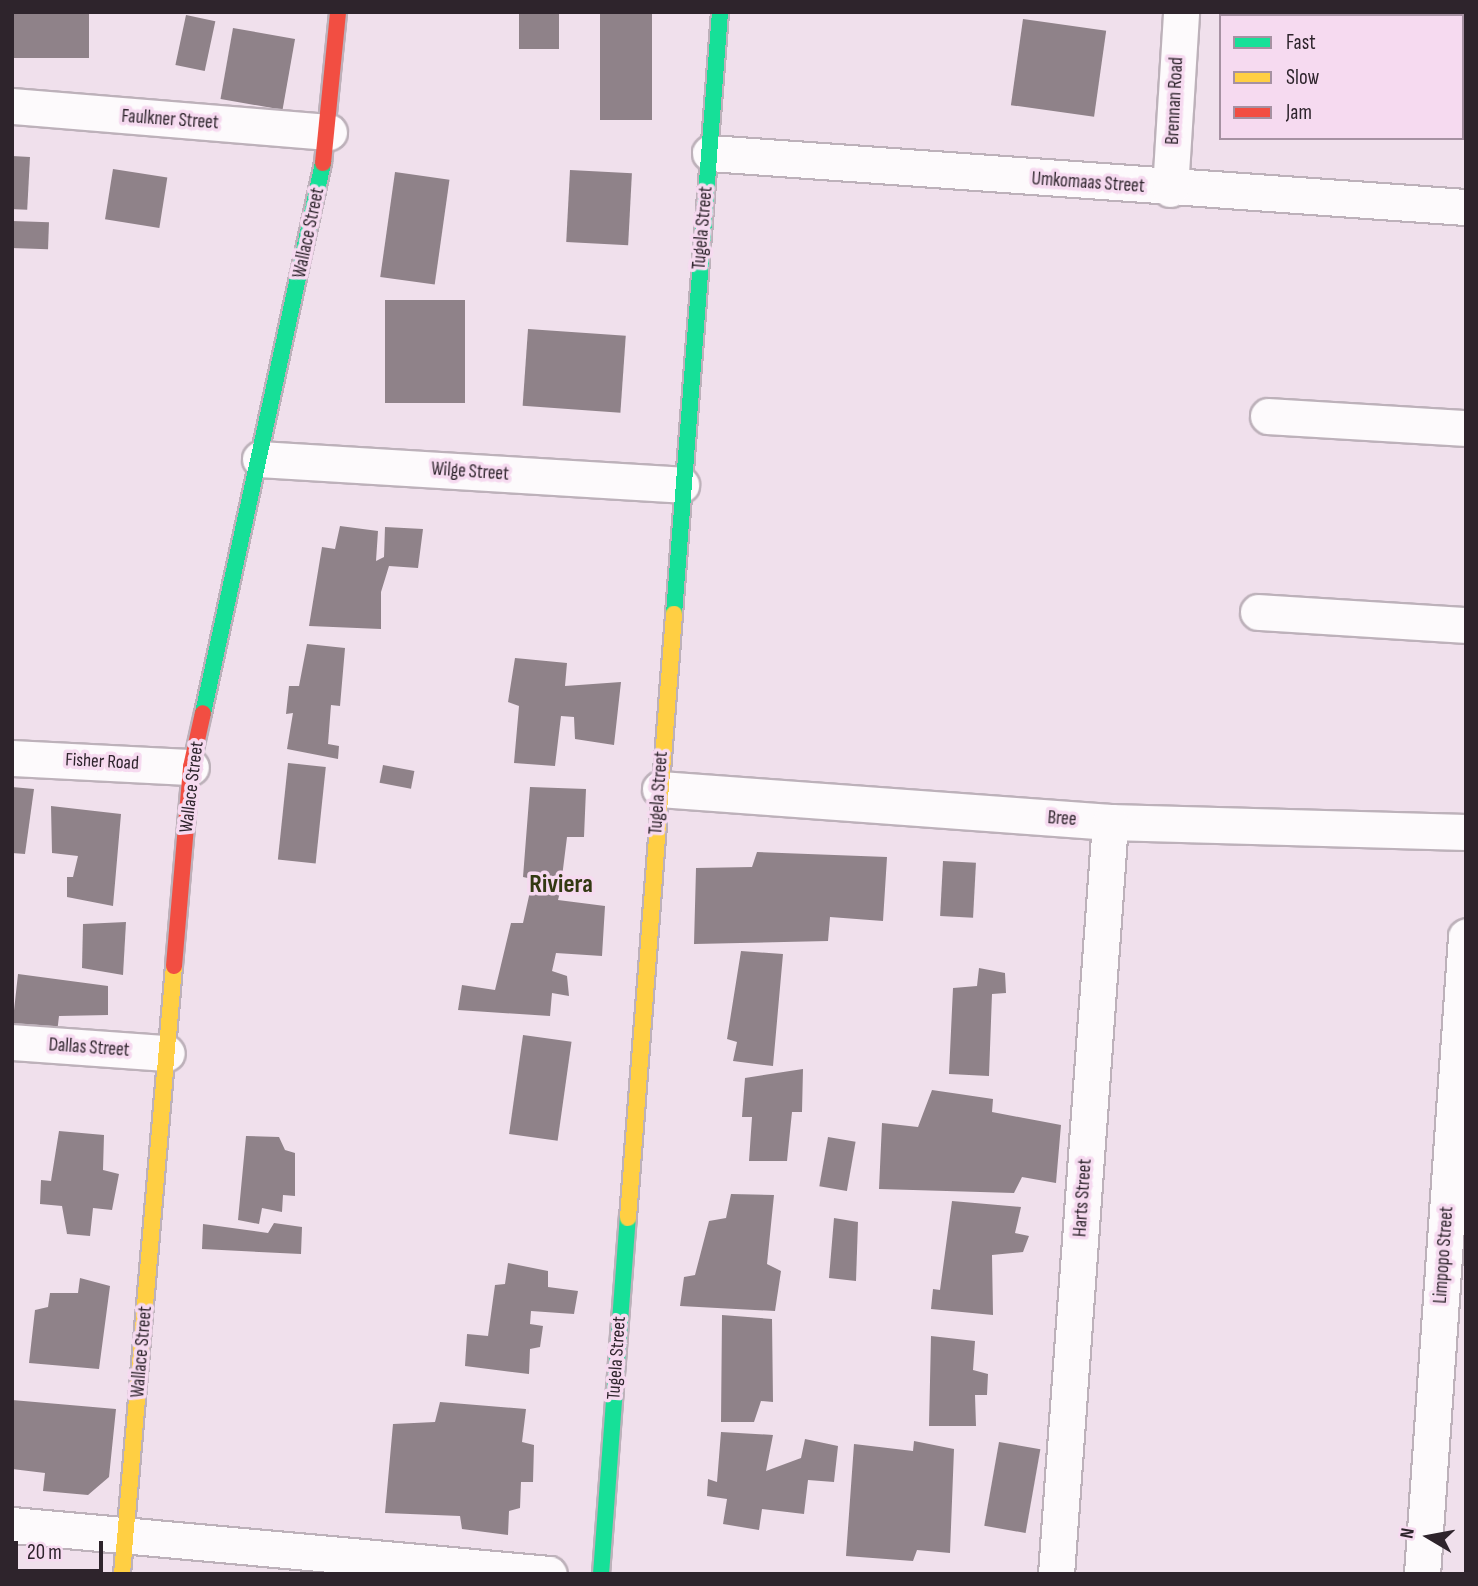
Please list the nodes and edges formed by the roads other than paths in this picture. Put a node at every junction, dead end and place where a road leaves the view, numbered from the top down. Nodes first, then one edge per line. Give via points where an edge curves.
1 (338, 12) edge
2 (720, 12) edge
3 (1181, 12) edge
4 (12, 106) edge
5 (329, 132) junction
6 (710, 153) junction
7 (1170, 189) junction
8 (1466, 207) edge
9 (1268, 416) dead end
10 (1466, 428) edge
11 (260, 459) junction
12 (681, 485) junction
13 (1258, 612) dead end
14 (1466, 625) edge
15 (12, 758) edge
16 (191, 767) junction
17 (660, 789) junction
18 (1110, 822) junction
19 (1466, 832) edge
20 (1466, 937) edge
21 (13, 1048) edge
22 (167, 1053) junction
23 (12, 1525) edge
24 (127, 1536) junction
25 (122, 1574) edge
26 (549, 1574) edge
27 (601, 1574) edge
28 (1056, 1574) edge
29 (1422, 1574) edge

1 - 5 street, Wallace Street
2 - 6 street, Tugela Street
3 - 7 street, Brennan Road
4 - 5 street, Faulkner Street
5 - 11 street, Wallace Street
6 - 7 street, Umkomaas Street
6 - 12 street, Tugela Street
7 - 8 street, Umkomaas Street
9 - 10 street
11 - 12 street, Wilge Street
11 - 16 street, Wallace Street
12 - 17 street, Tugela Street
13 - 14 street
15 - 16 street, Fisher Road
16 - 22 street, Wallace Street
17 - 18 street, Bree
17 - 27 street, Tugela Street
18 - 19 street, Bree
18 - 28 street, Harts Street
20 - 29 street, Limpopo Street
21 - 22 street, Dallas Street
22 - 24 street, Wallace Street
23 - 24 street
24 - 25 street, Wallace Street
24 - 26 street

